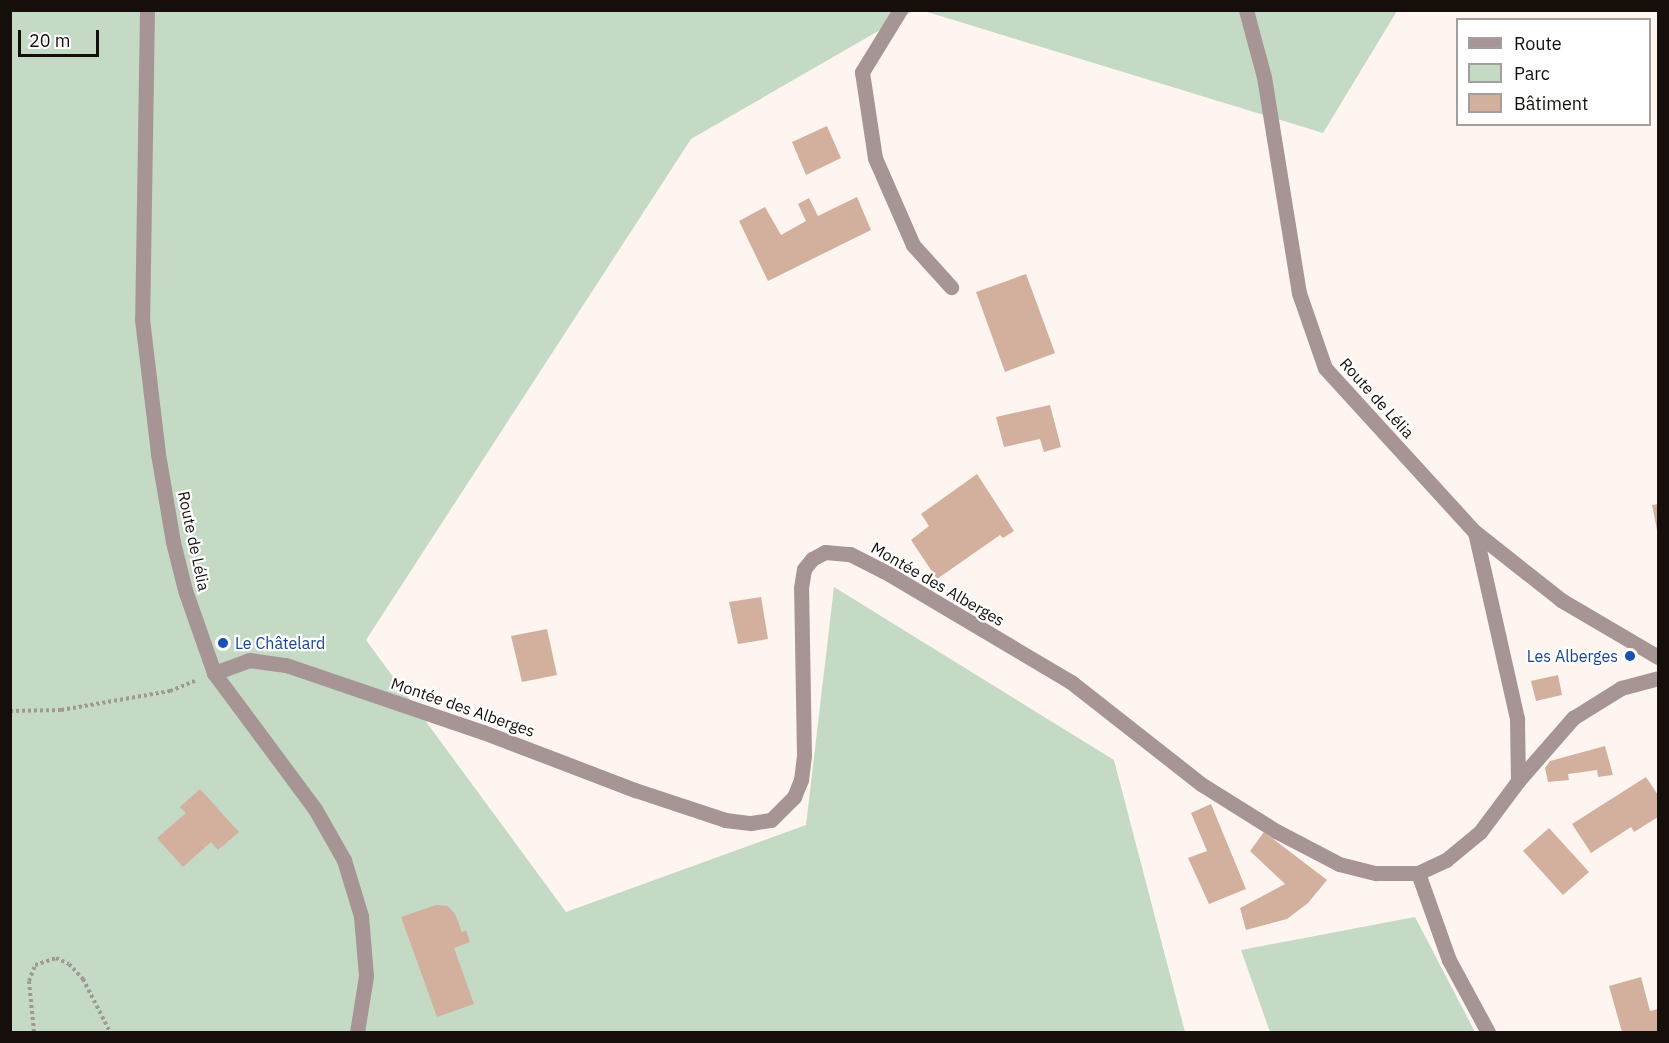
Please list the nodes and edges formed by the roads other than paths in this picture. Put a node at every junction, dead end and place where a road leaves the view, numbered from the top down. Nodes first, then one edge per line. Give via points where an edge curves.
1 (147, 10) edge
2 (900, 10) edge
3 (1246, 10) edge
4 (951, 287) dead end
5 (1475, 532) junction
6 (1659, 657) edge
7 (214, 673) junction
8 (1659, 678) edge
9 (1518, 781) junction
10 (1418, 873) junction
11 (357, 1032) edge
12 (1488, 1032) edge

1 - 7 street, Route de Lélia via 142,319 173,542
2 - 4 street via 862,72 875,158 913,245
3 - 5 street, Route de Lélia via 1264,77 1299,293 1325,368
5 - 6 street, Route de Lélia via 1561,600
5 - 9 street via 1517,719
7 - 10 street, Montée des Alberges via 249,660 286,665 725,820 771,820 794,797 801,780 804,569 825,552 850,555 1071,682 1201,783 1276,831 1339,864 1376,873
7 - 11 street, Route de Lélia via 315,809 344,860 361,916 366,976
8 - 9 street, Montée des Alberges via 1621,688 1573,718
9 - 10 street, Montée des Alberges via 1480,832 1446,860
10 - 12 street via 1449,960

